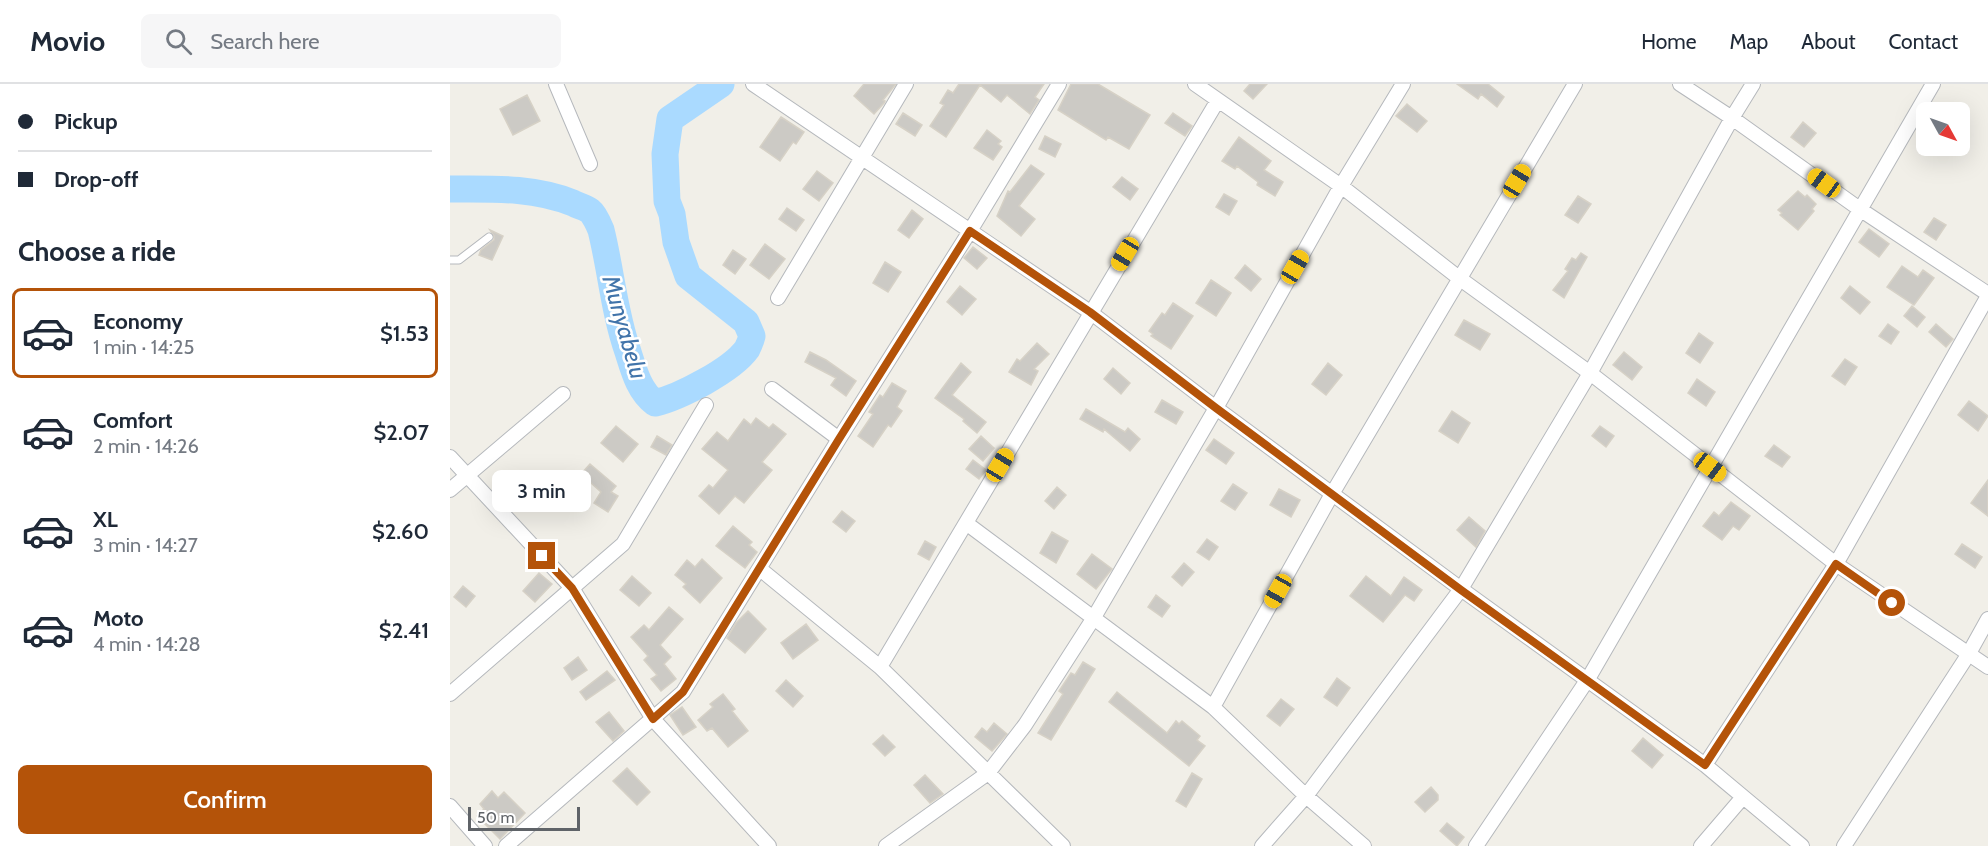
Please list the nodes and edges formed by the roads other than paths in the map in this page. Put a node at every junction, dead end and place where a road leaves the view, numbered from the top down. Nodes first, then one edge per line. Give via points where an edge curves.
1 (556, 84) edge
2 (753, 84) edge
3 (906, 84) edge
4 (1059, 84) edge
5 (1195, 84) edge
6 (1403, 84) edge
7 (1575, 84) edge
8 (1680, 84) edge
9 (1753, 84) edge
10 (1933, 84) edge
11 (1218, 100) junction
12 (1732, 117) junction
13 (861, 158) junction
14 (590, 165) dead end
15 (1341, 186) junction
16 (1861, 210) junction
17 (970, 231) junction
18 (489, 237) dead end
19 (450, 260) edge
20 (1459, 278) junction
21 (1988, 295) edge
22 (778, 298) dead end
23 (1090, 312) junction
24 (1590, 373) junction
25 (772, 389) dead end
26 (563, 393) dead end
27 (705, 405) dead end
28 (1216, 408) junction
29 (839, 439) junction
30 (450, 457) edge
31 (1710, 467) junction
32 (467, 475) junction
33 (450, 490) edge
34 (1332, 494) junction
35 (966, 523) junction
36 (1836, 564) junction
37 (760, 569) junction
38 (572, 588) junction
39 (1461, 590) junction
40 (1093, 619) junction
41 (1988, 619) edge
42 (1968, 655) junction
43 (880, 667) junction
44 (1988, 667) edge
45 (1588, 679) junction
46 (450, 694) edge
47 (1213, 707) junction
48 (653, 719) junction
49 (1705, 765) junction
50 (988, 773) junction
51 (1306, 796) junction
52 (1743, 797) junction
53 (450, 806) edge
54 (1061, 845) edge
55 (485, 846) edge
56 (506, 846) edge
57 (769, 846) edge
58 (886, 846) edge
59 (1262, 846) edge
60 (1364, 846) edge
61 (1476, 846) edge
62 (1701, 846) edge
63 (1802, 846) edge
64 (1844, 846) edge

1 - 14 street
2 - 13 street
3 - 13 street
4 - 17 street
5 - 11 street
6 - 15 street
7 - 20 street
8 - 12 street
9 - 12 street
10 - 16 street
11 - 15 street
11 - 23 street
12 - 16 street
12 - 24 street
13 - 17 street
13 - 22 street
15 - 20 street
15 - 28 street
16 - 21 street
16 - 31 street
17 - 23 street
17 - 29 street
18 - 19 lane via 459,260
20 - 24 street
20 - 34 street
21 - 36 street
23 - 28 street
23 - 35 street
24 - 31 street
24 - 39 street
25 - 29 street
26 - 32 street
27 - 38 street via 623,544
28 - 34 street
28 - 40 street
29 - 37 street
30 - 32 street
31 - 36 street
31 - 45 street
32 - 33 street
32 - 38 street
34 - 39 street
34 - 47 street
35 - 40 street
35 - 43 street
36 - 42 street
36 - 49 street
37 - 43 street
37 - 48 street via 683,692
38 - 46 street
38 - 48 street
39 - 45 street
39 - 51 street
40 - 47 street
40 - 50 street via 1025,725
41 - 42 street
42 - 44 street
42 - 64 street
43 - 50 street
45 - 49 street
45 - 61 street
47 - 51 street
48 - 56 street
48 - 57 street
49 - 52 street
50 - 54 street
50 - 58 street
51 - 59 street
51 - 60 street
52 - 62 street
52 - 63 street
53 - 55 street

